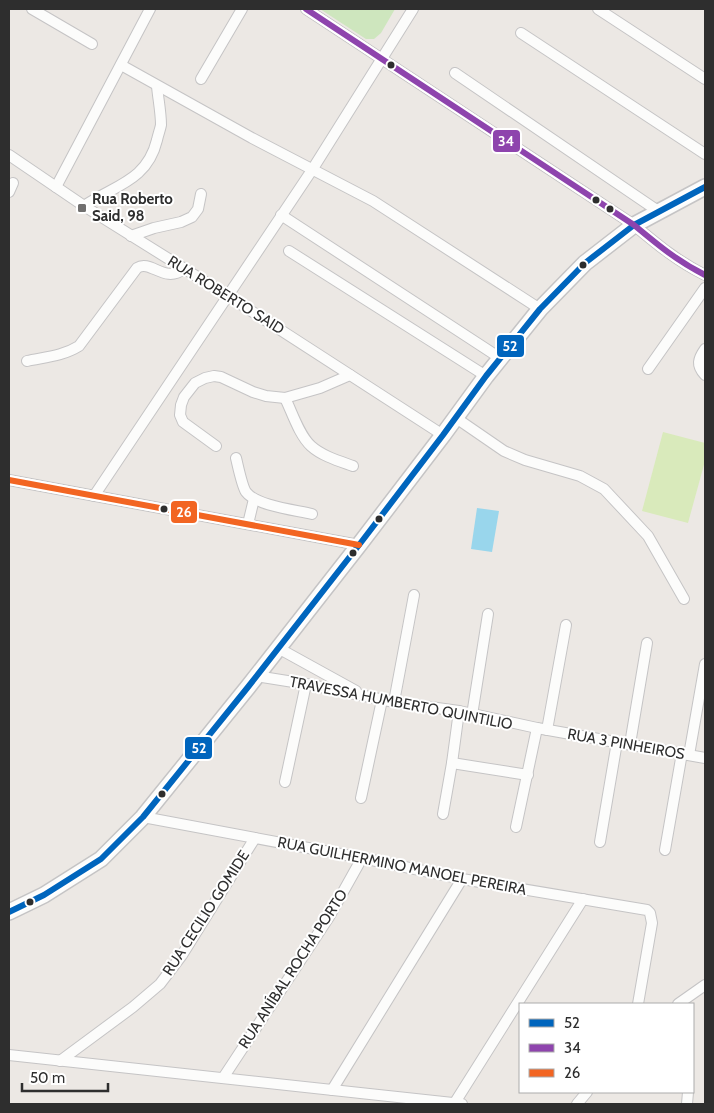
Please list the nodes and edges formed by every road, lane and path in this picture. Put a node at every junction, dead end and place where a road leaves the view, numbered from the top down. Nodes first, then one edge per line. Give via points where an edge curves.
1 (32, 9) edge
2 (150, 9) edge
3 (242, 9) edge
4 (306, 9) edge
5 (413, 9) edge
6 (598, 9) edge
7 (521, 33) dead end
8 (92, 44) dead end
9 (381, 59) junction
10 (121, 65) junction
11 (455, 73) dead end
12 (201, 79) dead end
13 (705, 80) edge
14 (157, 86) junction
15 (705, 154) edge
16 (9, 155) edge
17 (312, 170) junction
18 (705, 186) edge
19 (56, 187) junction
20 (201, 194) dead end
21 (84, 206) junction
22 (658, 211) junction
23 (282, 215) junction
24 (634, 225) junction
25 (131, 236) junction
26 (289, 251) dead end
27 (184, 269) junction
28 (705, 275) edge
29 (705, 288) edge
30 (228, 296) junction
31 (540, 309) junction
32 (702, 353) edge
33 (500, 358) junction
34 (27, 361) dead end
35 (648, 369) dead end
36 (350, 375) junction
37 (705, 375) edge
38 (486, 376) junction
39 (285, 398) junction
40 (456, 418) junction
41 (443, 435) junction
42 (216, 446) dead end
43 (236, 458) dead end
44 (353, 466) dead end
45 (9, 480) edge
46 (94, 496) junction
47 (254, 499) junction
48 (312, 514) dead end
49 (248, 524) junction
50 (359, 545) junction
51 (414, 595) dead end
52 (684, 599) dead end
53 (488, 614) dead end
54 (566, 625) dead end
55 (647, 643) dead end
56 (278, 648) junction
57 (705, 664) edge
58 (256, 676) junction
59 (306, 684) junction
60 (367, 697) junction
61 (382, 700) junction
62 (394, 702) junction
63 (458, 711) junction
64 (472, 715) junction
65 (542, 729) junction
66 (617, 742) junction
67 (630, 744) junction
68 (686, 754) junction
69 (705, 758) edge
70 (452, 763) junction
71 (528, 775) junction
72 (285, 782) dead end
73 (361, 798) dead end
74 (443, 814) dead end
75 (143, 818) junction
76 (516, 827) dead end
77 (256, 838) junction
78 (600, 842) dead end
79 (665, 850) dead end
80 (362, 858) junction
81 (462, 879) junction
82 (582, 899) junction
83 (9, 912) edge
84 (705, 985) edge
85 (638, 1003) edge
86 (679, 1003) edge
87 (9, 1055) edge
88 (60, 1061) junction
89 (223, 1078) junction
90 (332, 1090) junction
91 (586, 1093) edge
92 (457, 1104) edge
93 (577, 1104) edge

1 - 8 street
2 - 10 street
3 - 12 street
4 - 9 street
5 - 9 street
6 - 13 street
7 - 15 street
9 - 17 street
9 - 24 street
10 - 14 street
10 - 19 street
11 - 22 street
14 - 17 street
14 - 21 street via 161,126 154,152 137,175
16 - 19 street, RUA ROBERTO SAID
17 - 23 street
17 - 31 street via 373,201
18 - 22 main road
19 - 21 street, RUA ROBERTO SAID
20 - 25 street via 198,209 192,217
21 - 25 street, RUA ROBERTO SAID
22 - 24 main road
23 - 30 street
23 - 33 street
24 - 28 street via 666,252
24 - 31 main road via 585,263
25 - 27 street, RUA ROBERTO SAID
26 - 38 street
27 - 30 street, RUA ROBERTO SAID
27 - 34 street via 168,274 145,265 137,268 80,346 57,356
29 - 35 street
30 - 36 street, RUA ROBERTO SAID
30 - 46 street
31 - 33 main road
32 - 37 street via 699,364
33 - 38 main road
36 - 39 street
36 - 41 street, RUA ROBERTO SAID
38 - 40 main road
39 - 42 street via 253,392 222,377 214,376 195,383 184,397 180,415 183,422
39 - 44 street via 311,446
40 - 41 main road
40 - 52 street via 504,451 580,476 604,488 648,536
41 - 50 main road
43 - 47 street via 245,491
45 - 46 street
46 - 49 street
47 - 48 street
47 - 49 street
49 - 50 street
50 - 56 main road
51 - 62 street
53 - 64 street
54 - 65 street
55 - 67 street
56 - 58 main road
56 - 60 street
57 - 68 street
58 - 59 street, TRAVESSA HUMBERTO QUINTILIO
58 - 75 main road
59 - 60 street, TRAVESSA HUMBERTO QUINTILIO
59 - 72 street
60 - 61 street, TRAVESSA HUMBERTO QUINTILIO
61 - 62 street, TRAVESSA HUMBERTO QUINTILIO
61 - 73 street
62 - 63 street, TRAVESSA HUMBERTO QUINTILIO
63 - 64 street, TRAVESSA HUMBERTO QUINTILIO
63 - 70 street
64 - 65 street, TRAVESSA HUMBERTO QUINTILIO
65 - 66 street, RUA 3 PINHEIROS
65 - 71 street
66 - 67 street, RUA 3 PINHEIROS
66 - 78 street
67 - 68 street, RUA 3 PINHEIROS
68 - 69 street, RUA 3 PINHEIROS
68 - 79 street
70 - 71 street
70 - 74 street
71 - 76 street
75 - 77 street, RUA GUILHERMINO MANOEL PEREIRA
75 - 83 main road via 101,859 44,895
77 - 80 street, RUA GUILHERMINO MANOEL PEREIRA
77 - 88 street, RUA CECILIO GOMIDE via 160,984
80 - 81 street, RUA GUILHERMINO MANOEL PEREIRA
80 - 89 street, RUA ANÍBAL ROCHA PORTO via 329,916
81 - 82 street, RUA GUILHERMINO MANOEL PEREIRA
81 - 90 street
82 - 85 street, RUA GUILHERMINO MANOEL PEREIRA via 650,913 652,923
82 - 92 street
84 - 86 street
87 - 88 street
88 - 89 street
89 - 90 street
90 - 92 street
91 - 93 street

